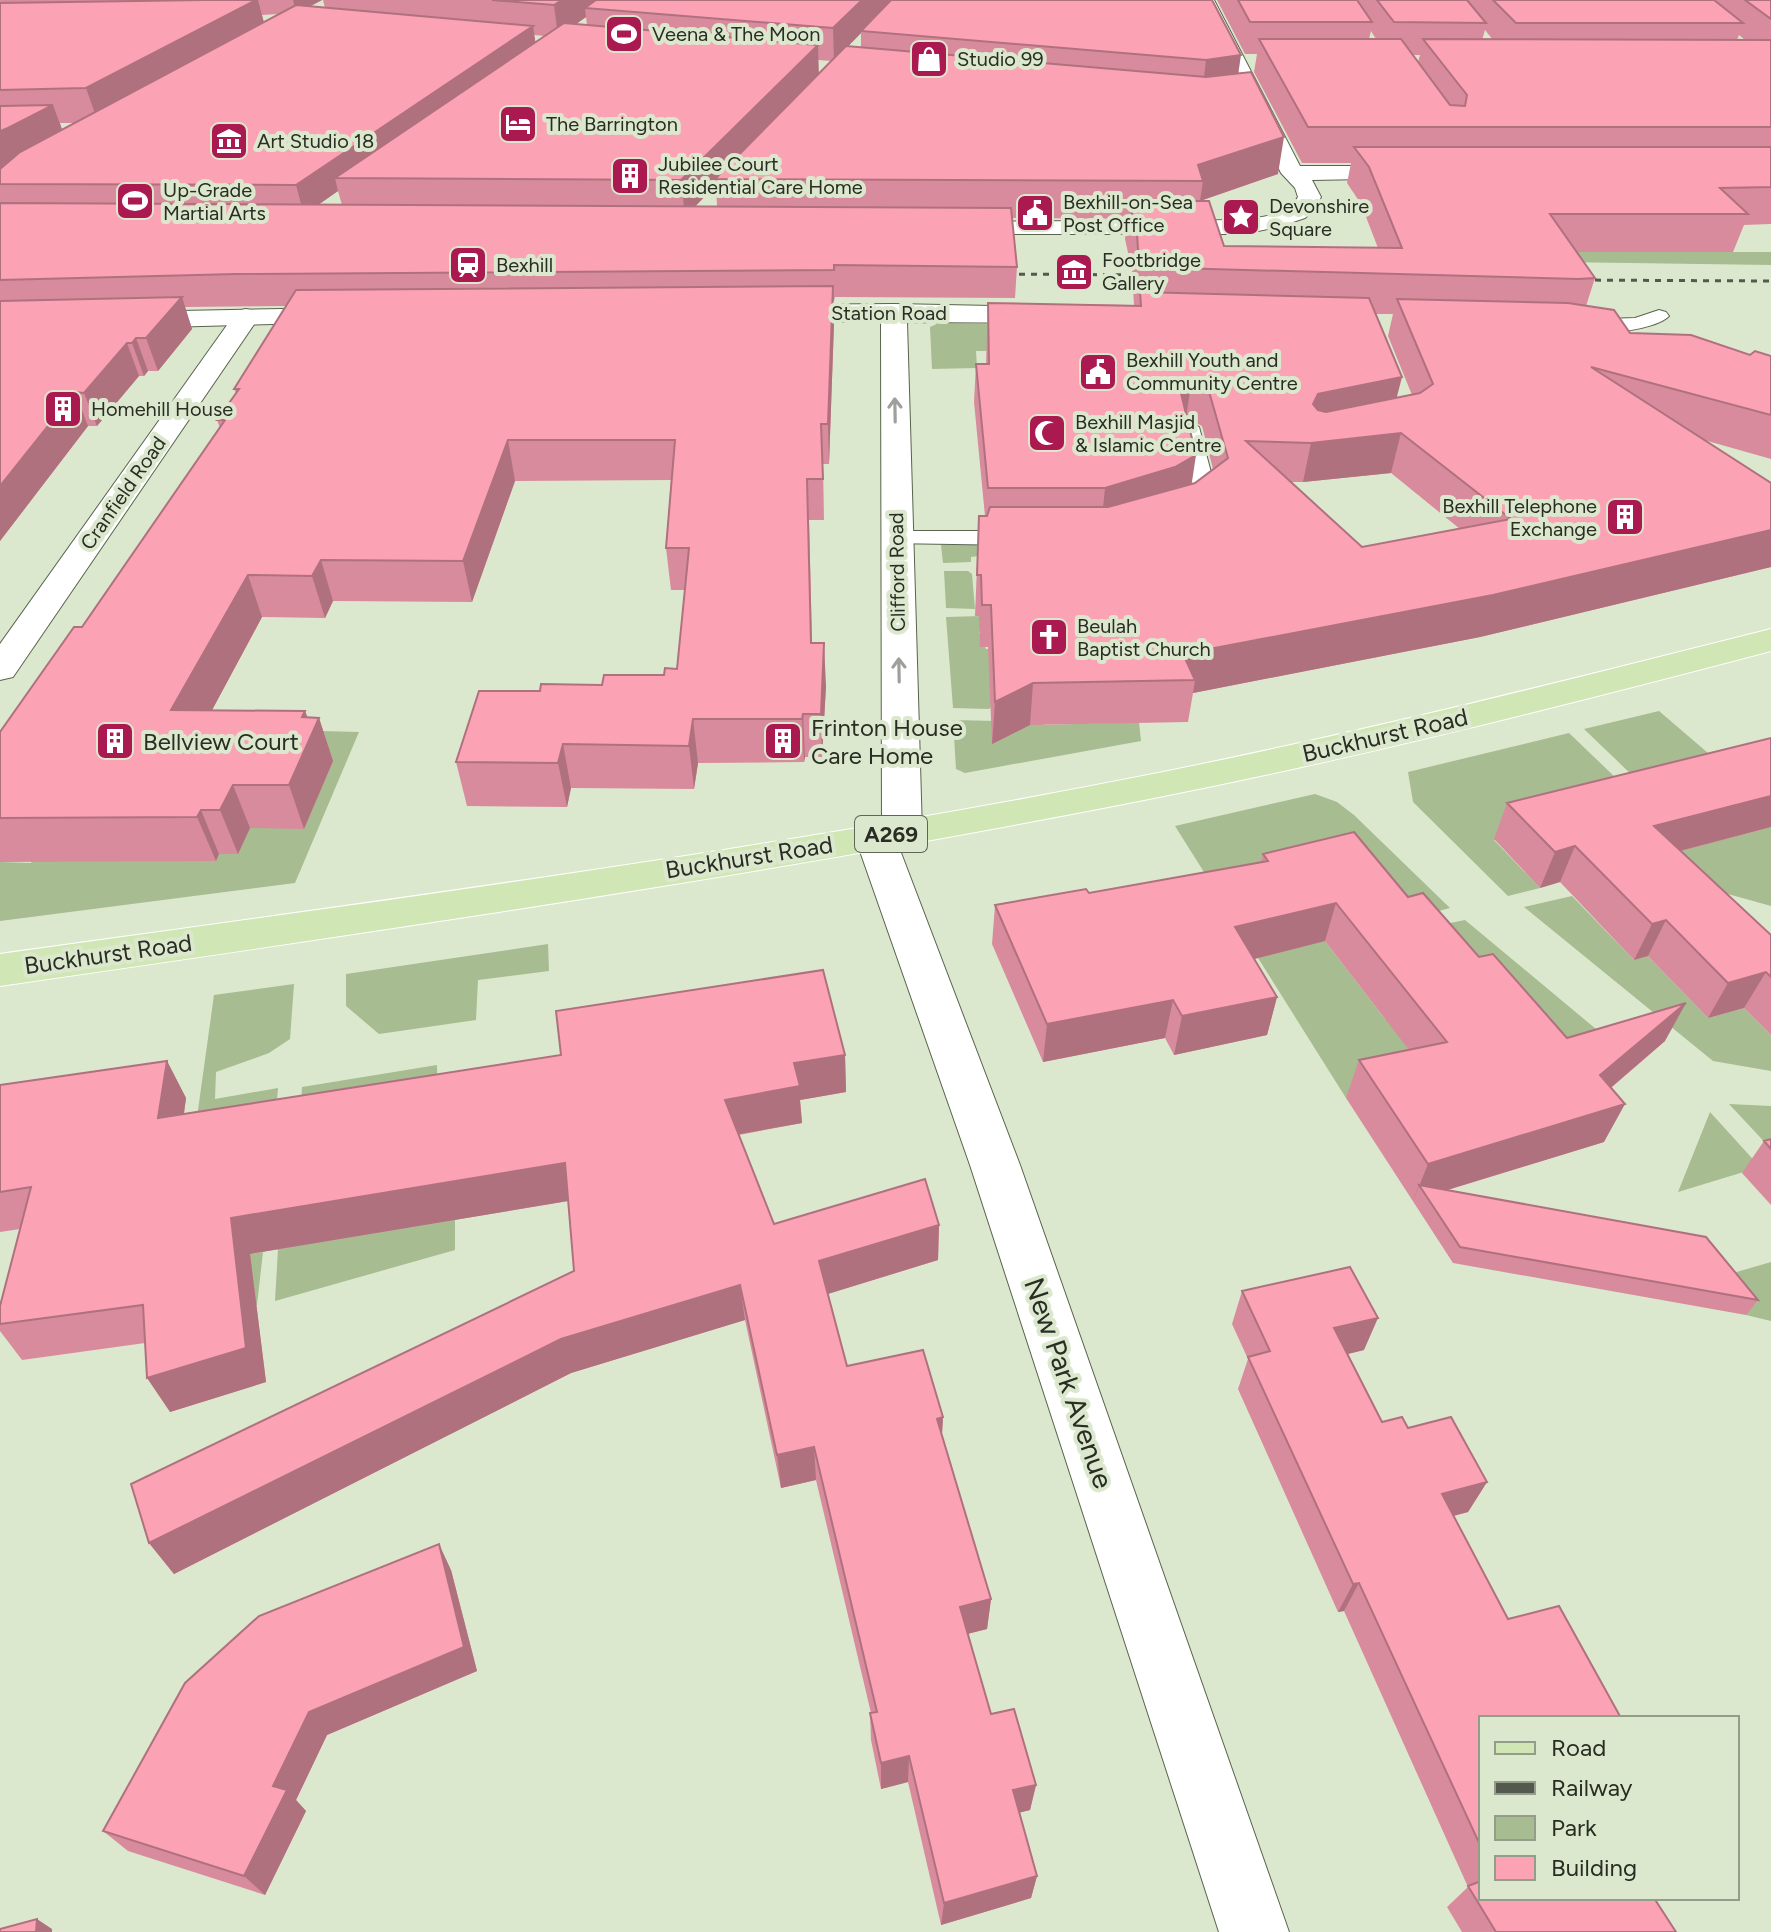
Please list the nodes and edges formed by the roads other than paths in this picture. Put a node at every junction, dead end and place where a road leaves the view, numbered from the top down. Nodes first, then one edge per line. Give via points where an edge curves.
1 (1205, 0) edge
2 (1236, 63) junction
3 (1262, 64) edge
4 (1292, 173) junction
5 (1435, 173) edge
6 (934, 229) edge
7 (894, 312) junction
8 (752, 314) edge
9 (367, 316) edge
10 (1078, 316) edge
11 (1659, 316) dead end
12 (246, 317) junction
13 (108, 320) edge
14 (1557, 329) joint
15 (1646, 344) edge
16 (1188, 427) edge
17 (1164, 520) edge
18 (897, 538) junction
19 (1055, 538) edge
20 (1771, 640) edge
21 (0, 669) edge
22 (888, 834) junction
23 (0, 970) edge
24 (1254, 1932) edge

1 - 2 street
2 - 3 street
2 - 4 street via 1244,97
4 - 5 street
4 - 6 street via 1307,188 1308,203 1302,212 1243,227
7 - 8 street, Station Road
7 - 10 street, Station Road
18 -> 7 street, Clifford Road
9 - 12 street
11 - 14 lane via 1638,324 1589,323
12 - 13 street
12 - 21 street, Cranfield Road
14 - 15 street
16 - 17 lane via 1206,499
18 - 19 lane
22 -> 18 street, Clifford Road
20 - 22 main road, Buckhurst Road / A269 via 1324,750
22 - 23 main road, Buckhurst Road / A269
22 - 24 street, New Park Avenue

